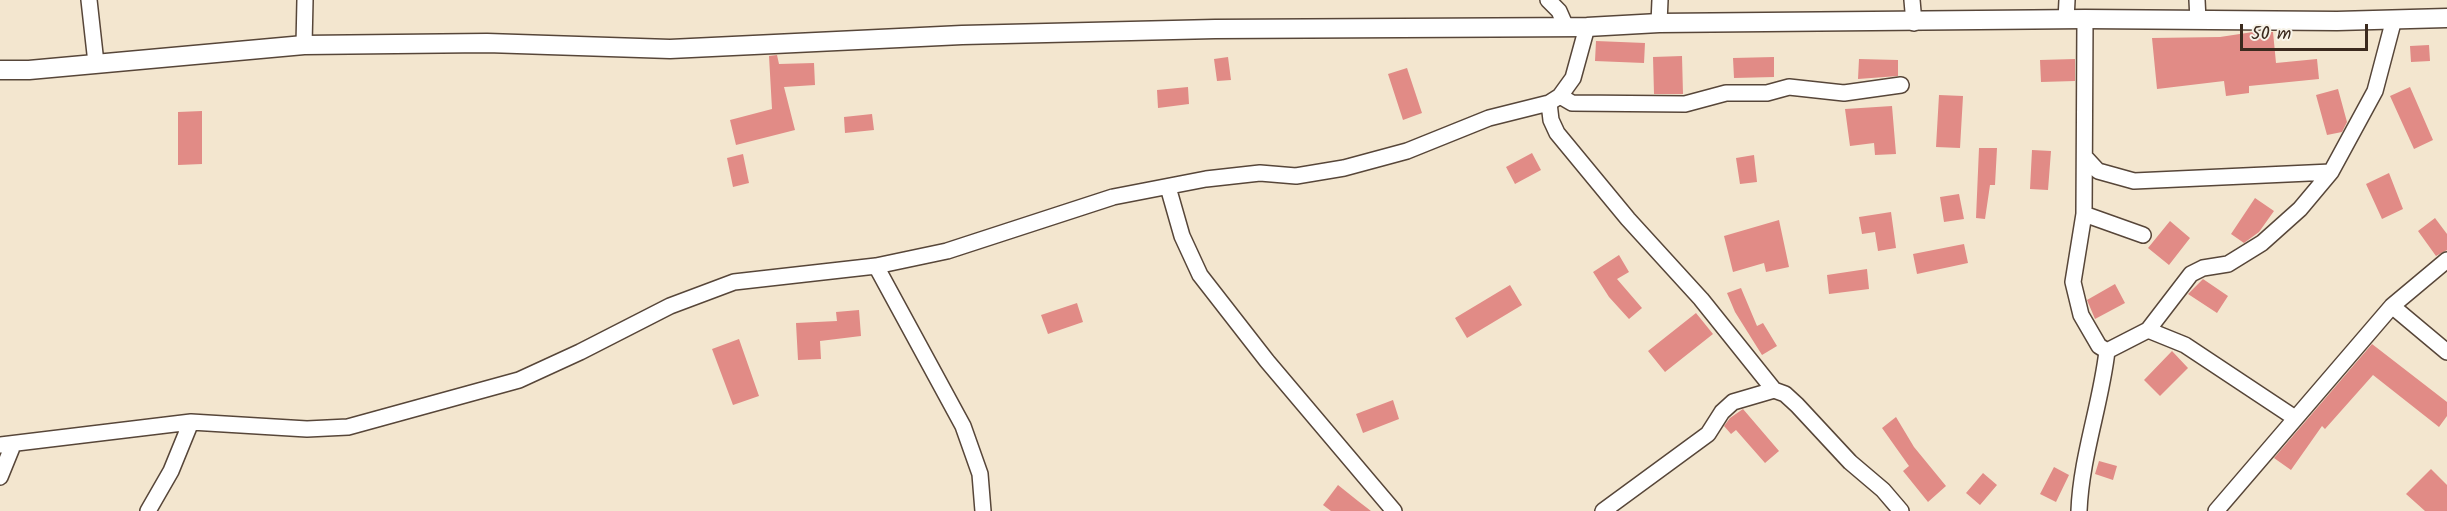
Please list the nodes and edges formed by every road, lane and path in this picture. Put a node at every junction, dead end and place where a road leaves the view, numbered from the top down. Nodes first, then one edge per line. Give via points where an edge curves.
1 (89, 0) edge
2 (305, 0) edge
3 (1548, 0) edge
4 (1660, 0) edge
5 (1912, 0) edge
6 (2067, 0) edge
7 (2197, 0) edge
8 (2447, 18) edge
9 (2066, 20) junction
10 (2085, 20) junction
11 (2198, 20) junction
12 (2394, 20) junction
13 (1914, 22) junction
14 (1659, 23) junction
15 (1566, 27) junction
16 (1587, 27) junction
17 (304, 45) junction
18 (96, 63) junction
19 (0, 70) edge
20 (1901, 85) dead end
21 (1554, 99) junction
22 (2086, 158) junction
23 (2331, 172) junction
24 (1168, 187) junction
25 (2084, 214) junction
26 (2142, 235) dead end
27 (2447, 260) edge
28 (876, 266) junction
29 (2392, 306) junction
30 (2148, 330) junction
31 (2107, 351) junction
32 (2447, 352) edge
33 (1774, 390) junction
34 (2295, 418) junction
35 (191, 422) junction
36 (7, 445) edge
37 (0, 477) edge
38 (148, 511) edge
39 (983, 511) edge
40 (1394, 511) edge
41 (1603, 511) edge
42 (1901, 511) edge
43 (2079, 511) edge
44 (2216, 511) edge

1 - 18 street
2 - 17 street
3 - 15 street via 1559,11
4 - 14 street
5 - 13 street
6 - 9 street
7 - 11 street
8 - 12 street
9 - 10 street
9 - 13 street
10 - 11 street
10 - 22 street
11 - 12 street
12 - 23 street via 2375,91
13 - 14 street
14 - 16 street
15 - 16 street
15 - 17 street via 985,34 670,49 486,43
16 - 21 street via 1573,78
17 - 18 street
18 - 19 street
20 - 21 street via 1844,93 1789,87 1767,93 1726,93 1685,104 1572,103
21 - 24 street via 1489,118 1407,151 1344,168 1296,176 1260,173 1206,178
21 - 33 street via 1551,120 1557,134 1701,299
22 - 23 street via 2098,171 2134,182
22 - 25 street
23 - 30 street via 2300,209 2262,243 2228,264 2191,274
24 - 28 street via 1113,197 947,250
24 - 40 street via 1182,236 1200,275
25 - 26 street
25 - 31 street via 2073,282 2080,315 2099,346
27 - 29 street
28 - 35 street via 734,282 670,306 519,380 348,427 307,429
28 - 39 street via 963,426 980,474
29 - 32 street
29 - 34 street
30 - 31 street
30 - 34 street via 2185,345
31 - 43 street
33 - 41 street via 1733,402 1708,434
33 - 42 street via 1797,405
34 - 44 street
35 - 36 street
35 - 38 street via 171,471
36 - 37 street

